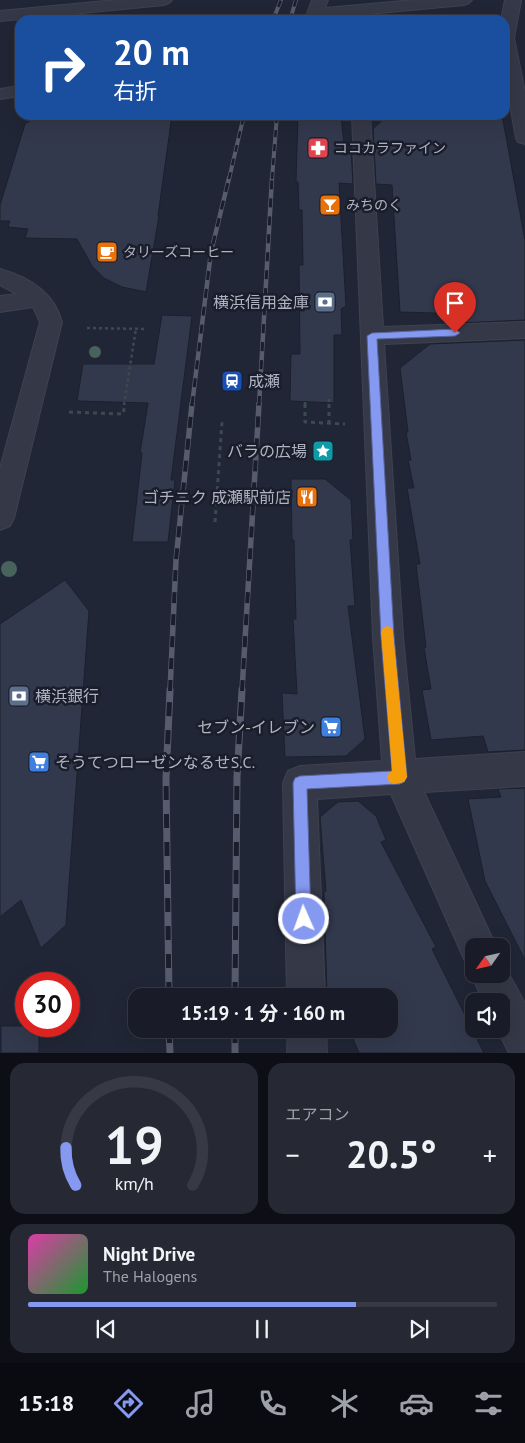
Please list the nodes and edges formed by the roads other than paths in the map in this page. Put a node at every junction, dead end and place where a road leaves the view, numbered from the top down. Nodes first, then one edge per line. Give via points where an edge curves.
1 (9, 0) edge
2 (164, 0) edge
3 (320, 0) edge
4 (464, 0) edge
5 (513, 0) edge
6 (125, 2) edge
7 (399, 3) edge
8 (30, 15) edge
9 (510, 15) edge
10 (15, 17) edge
11 (1, 19) edge
12 (525, 36) edge
13 (510, 38) edge
14 (510, 88) edge
15 (15, 92) edge
16 (0, 94) edge
17 (522, 112) edge
18 (361, 120) edge
19 (525, 138) edge
20 (0, 276) edge
21 (39, 298) junction
22 (0, 304) edge
23 (525, 330) edge
24 (372, 336) junction
25 (0, 518) edge
26 (525, 768) edge
27 (400, 777) junction
28 (474, 938) edge
29 (494, 983) edge
30 (306, 988) edge
31 (307, 1038) edge
32 (525, 1044) edge
33 (308, 1053) edge

1 - 11 street
2 - 6 street
3 - 7 street via 316,14
4 - 7 street
5 - 9 street
6 - 8 street
10 - 11 street
12 - 13 street
14 - 17 street
15 - 16 street
17 - 19 street
18 - 24 street
20 - 21 street
21 - 22 street
21 - 25 street via 49,309 52,322
23 - 24 street
24 - 27 street via 388,637
26 - 27 street
27 - 28 street
27 - 30 street via 300,783
29 - 32 street
31 - 33 street

